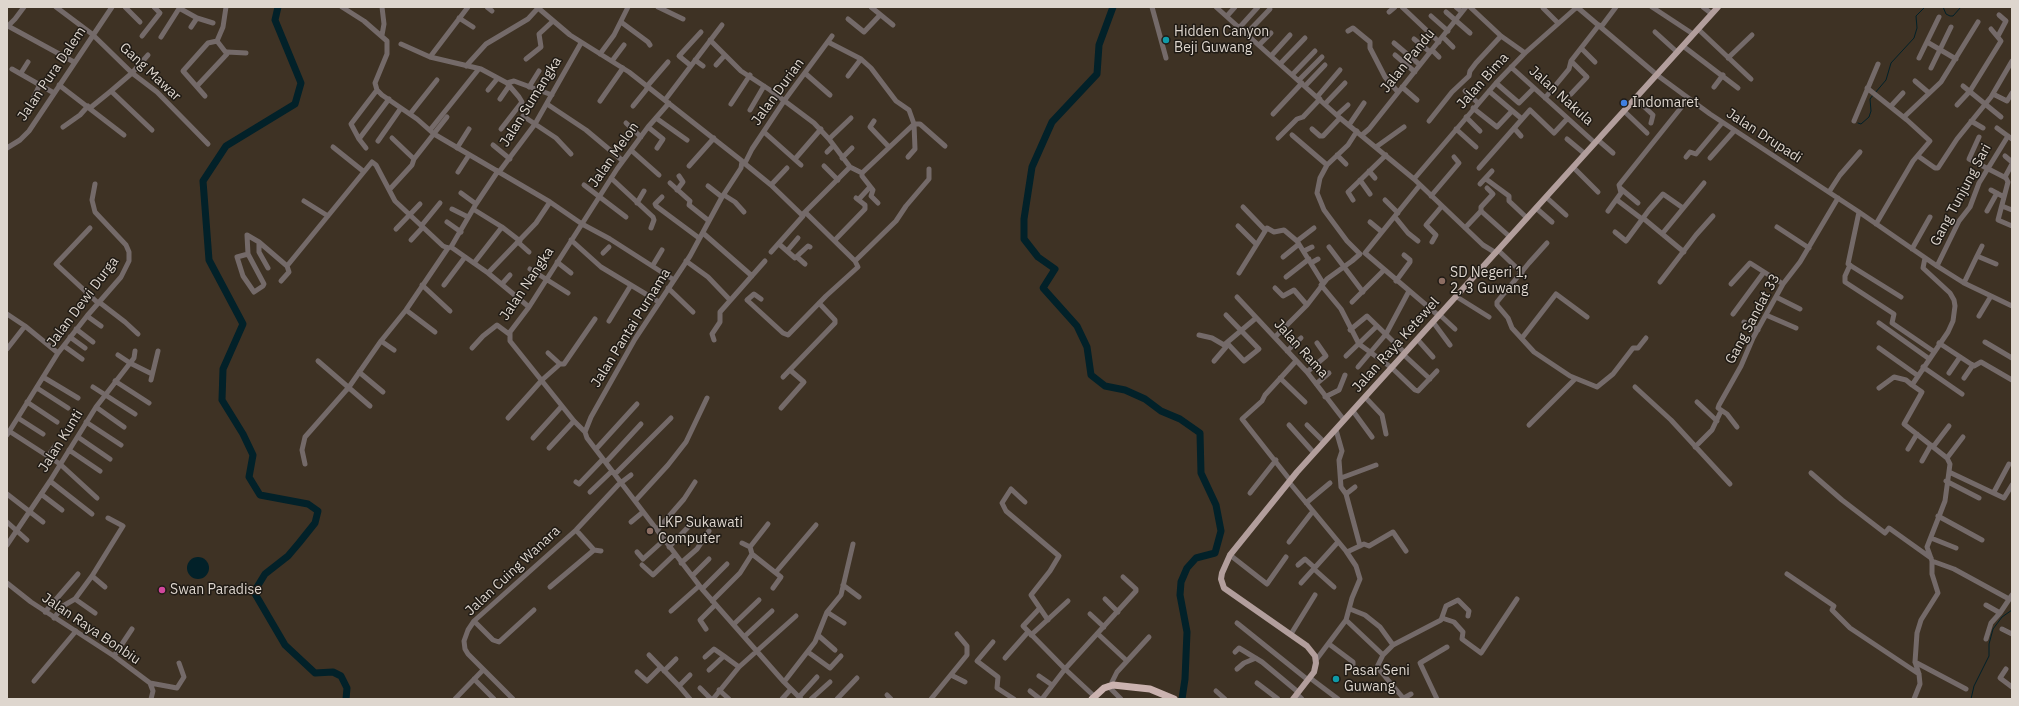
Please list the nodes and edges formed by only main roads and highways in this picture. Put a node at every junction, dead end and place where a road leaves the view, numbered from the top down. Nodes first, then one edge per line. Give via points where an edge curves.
1 (1718, 7) edge
2 (1296, 695) edge
3 (1093, 697) edge
4 (1174, 699) edge

1 - 2 main road, Jalan Raya Ketewel via 1289,481 1230,555 1221,579 1224,588 1312,651 1316,660 1315,670
3 - 4 highway via 1110,685 1139,687

